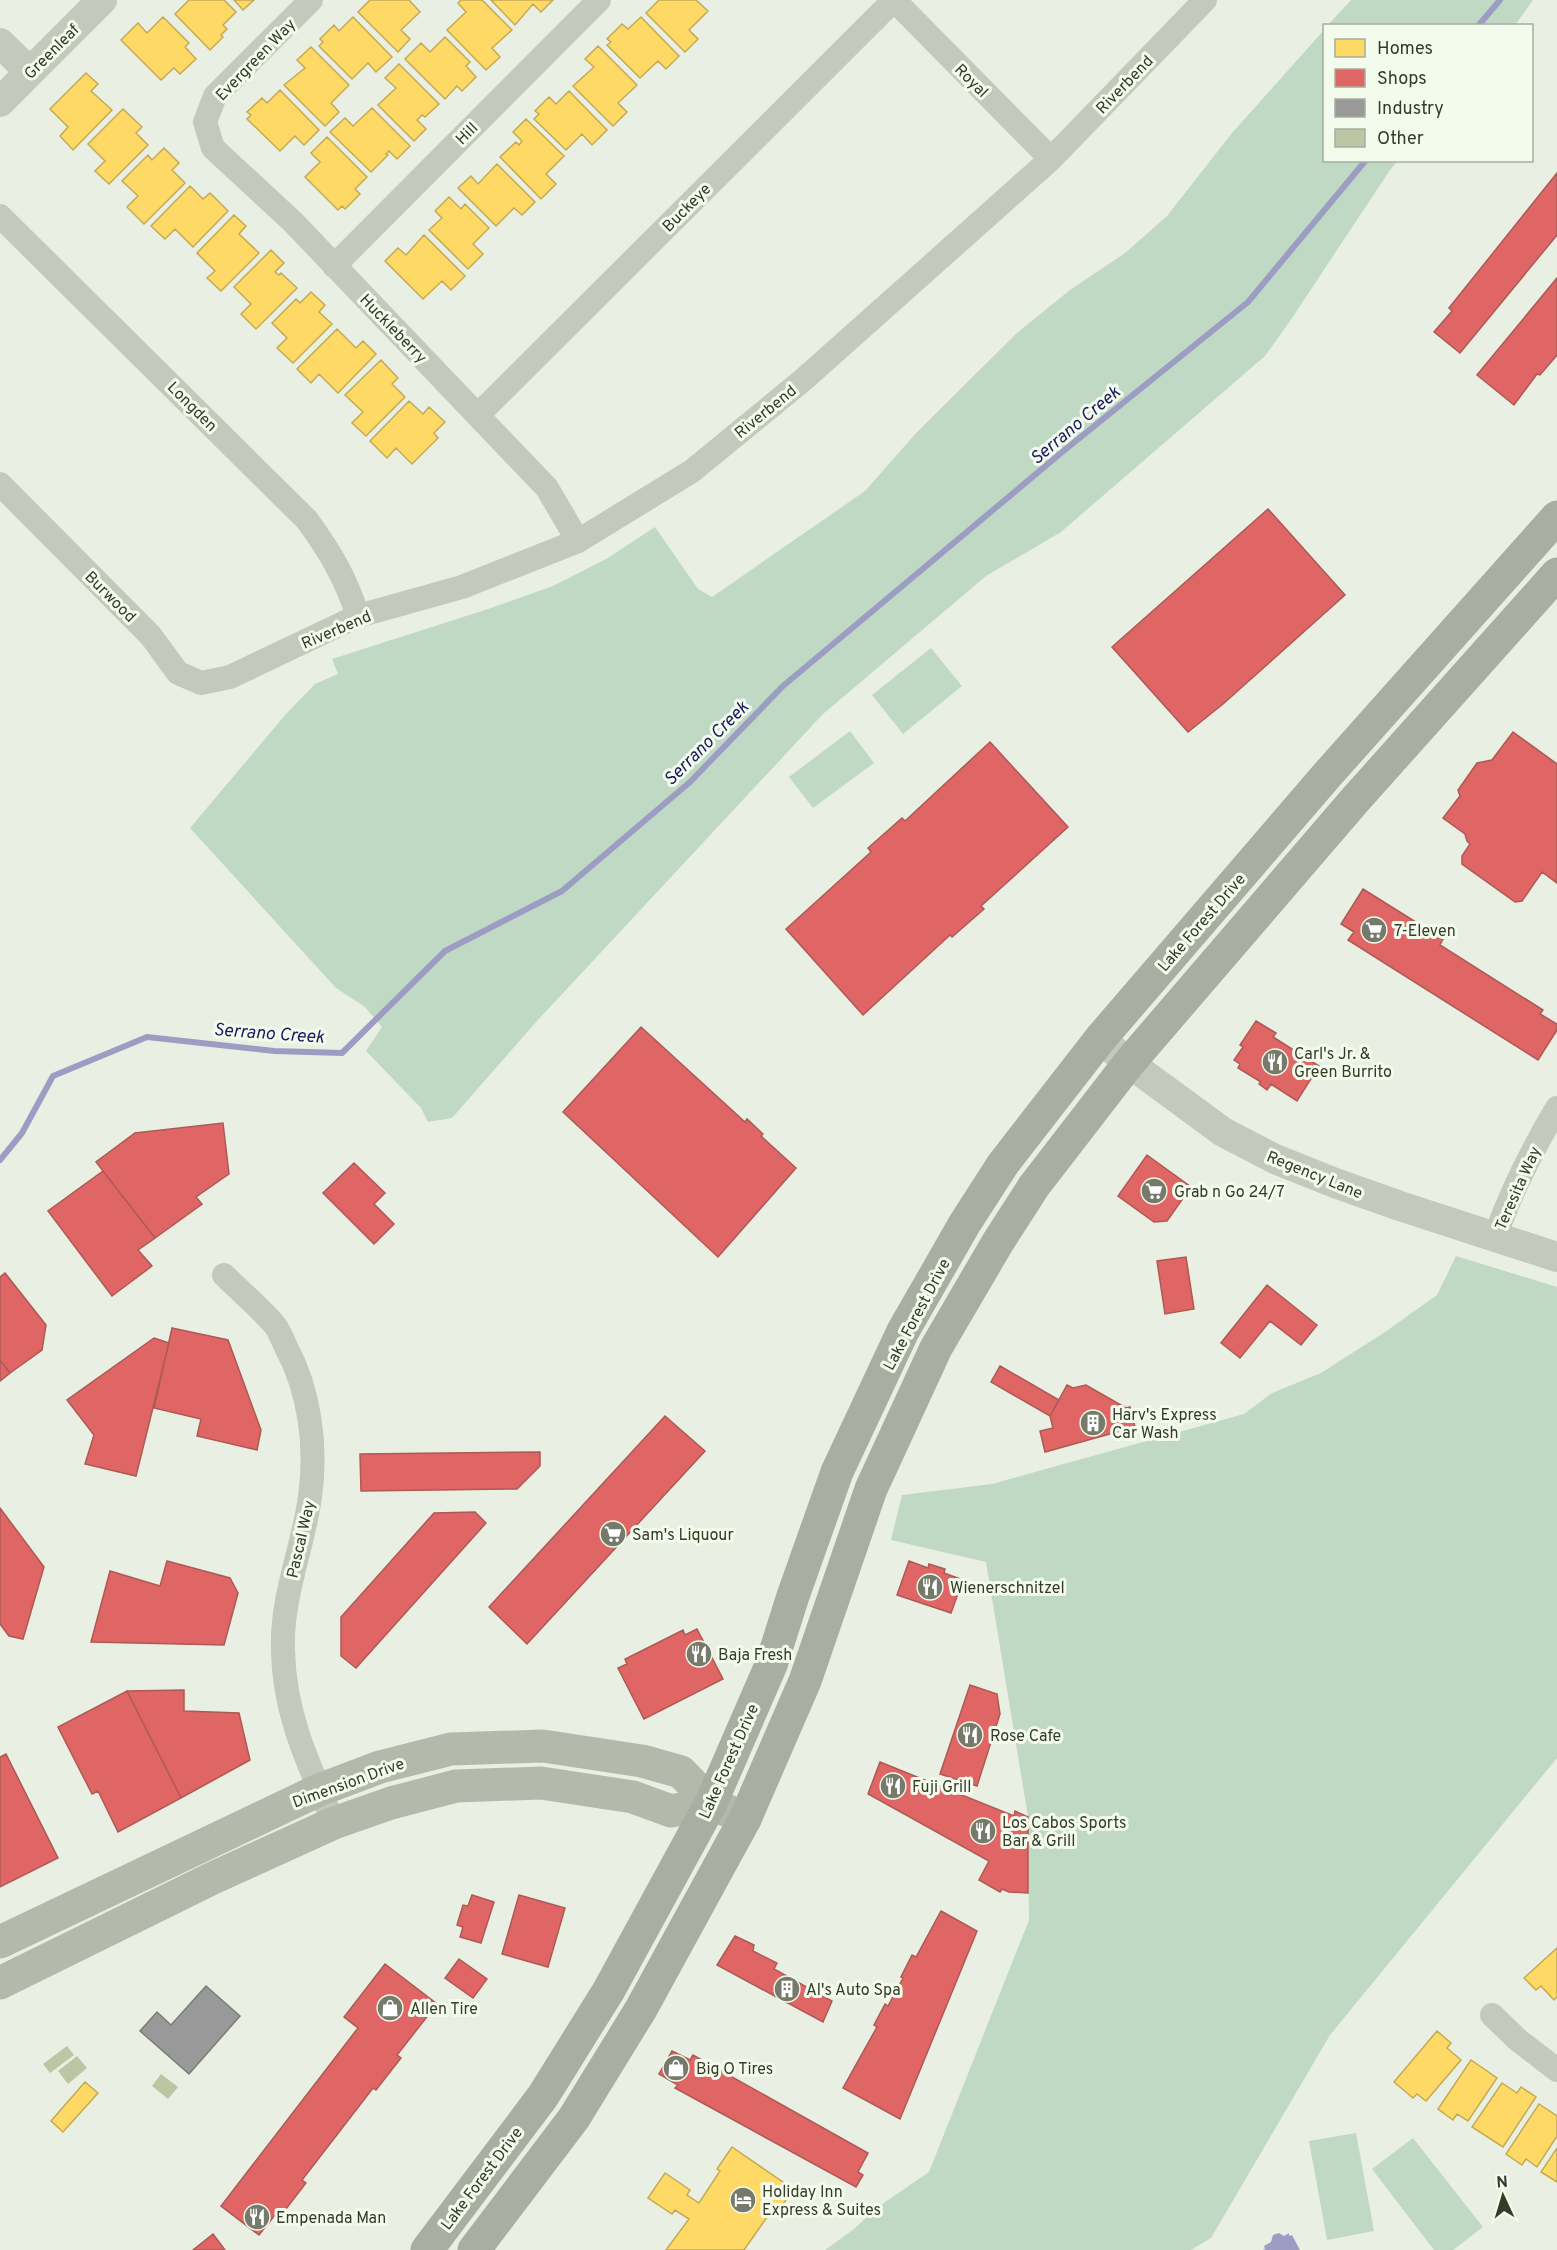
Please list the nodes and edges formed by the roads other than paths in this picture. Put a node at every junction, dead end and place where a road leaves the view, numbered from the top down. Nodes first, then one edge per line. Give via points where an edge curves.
1 (102, 0) edge
2 (312, 0) edge
3 (598, 0) edge
4 (894, 0) edge
5 (1196, 3) edge
6 (0, 43) edge
7 (30, 72) junction
8 (0, 102) edge
9 (206, 122) joint
10 (1051, 159) junction
11 (0, 216) edge
12 (334, 266) junction
13 (479, 414) junction
14 (0, 484) edge
15 (1557, 517) edge
16 (578, 541) junction
17 (1557, 574) edge
18 (358, 616) junction
19 (230, 678) joint
20 (1100, 1039) junction
21 (1129, 1063) junction
22 (1557, 1108) edge
23 (1495, 1237) junction
24 (1557, 1257) edge
25 (224, 1275) dead end
26 (319, 1790) junction
27 (711, 1803) junction
28 (745, 1819) junction
29 (334, 1823) junction
30 (0, 1942) edge
31 (0, 1983) edge
32 (1492, 2015) dead end
33 (1557, 2070) edge
34 (427, 2250) edge
35 (474, 2250) edge

1 - 7 street, Greenleaf
2 - 9 street, Evergreen Way via 215,96
3 - 12 street, Hill
4 - 10 street, Royal
4 - 13 street, Buckeye
5 - 10 street, Riverbend
6 - 7 street
7 - 8 street, Greenleaf
9 - 12 street, Huckleberry via 213,148
10 - 16 street, Riverbend via 803,380 692,471
11 - 18 street, Longden via 307,520 329,550
12 - 13 street, Huckleberry
13 - 16 street, Huckleberry via 547,488
14 - 19 street, Burwood via 151,636 178,673 201,683
15 - 20 main road, Lake Forest Drive via 1327,775
16 - 18 street, Riverbend via 462,587
17 - 21 main road, Lake Forest Drive via 1355,800
18 - 19 street, Riverbend
20 - 21 street, Regency Lane
20 - 27 main road, Lake Forest Drive via 1003,1164 903,1331 837,1472 771,1665
21 - 23 street, Regency Lane via 1223,1132 1275,1159 1378,1199
21 - 28 main road, Lake Forest Drive via 1034,1186 936,1348 871,1488 805,1681
22 - 23 street, Teresita Way via 1506,1203
23 - 24 street, Regency Lane
25 - 26 street, Pascal Way via 274,1324 297,1366 308,1405 313,1455 310,1497 288,1594 283,1648 298,1741
26 - 27 main road, Dimension Drive via 380,1767 451,1749 543,1746 642,1761 681,1772
26 - 29 street, Pascal Way
26 - 30 main road, Dimension Drive
27 - 28 main road, Dimension Drive
27 - 29 main road, Dimension Drive via 671,1811 633,1797 523,1782 456,1786
27 - 34 main road, Lake Forest Drive via 609,1990 543,2096
28 - 35 main road, Lake Forest Drive via 642,2009 574,2118
29 - 31 main road, Dimension Drive
32 - 33 street

